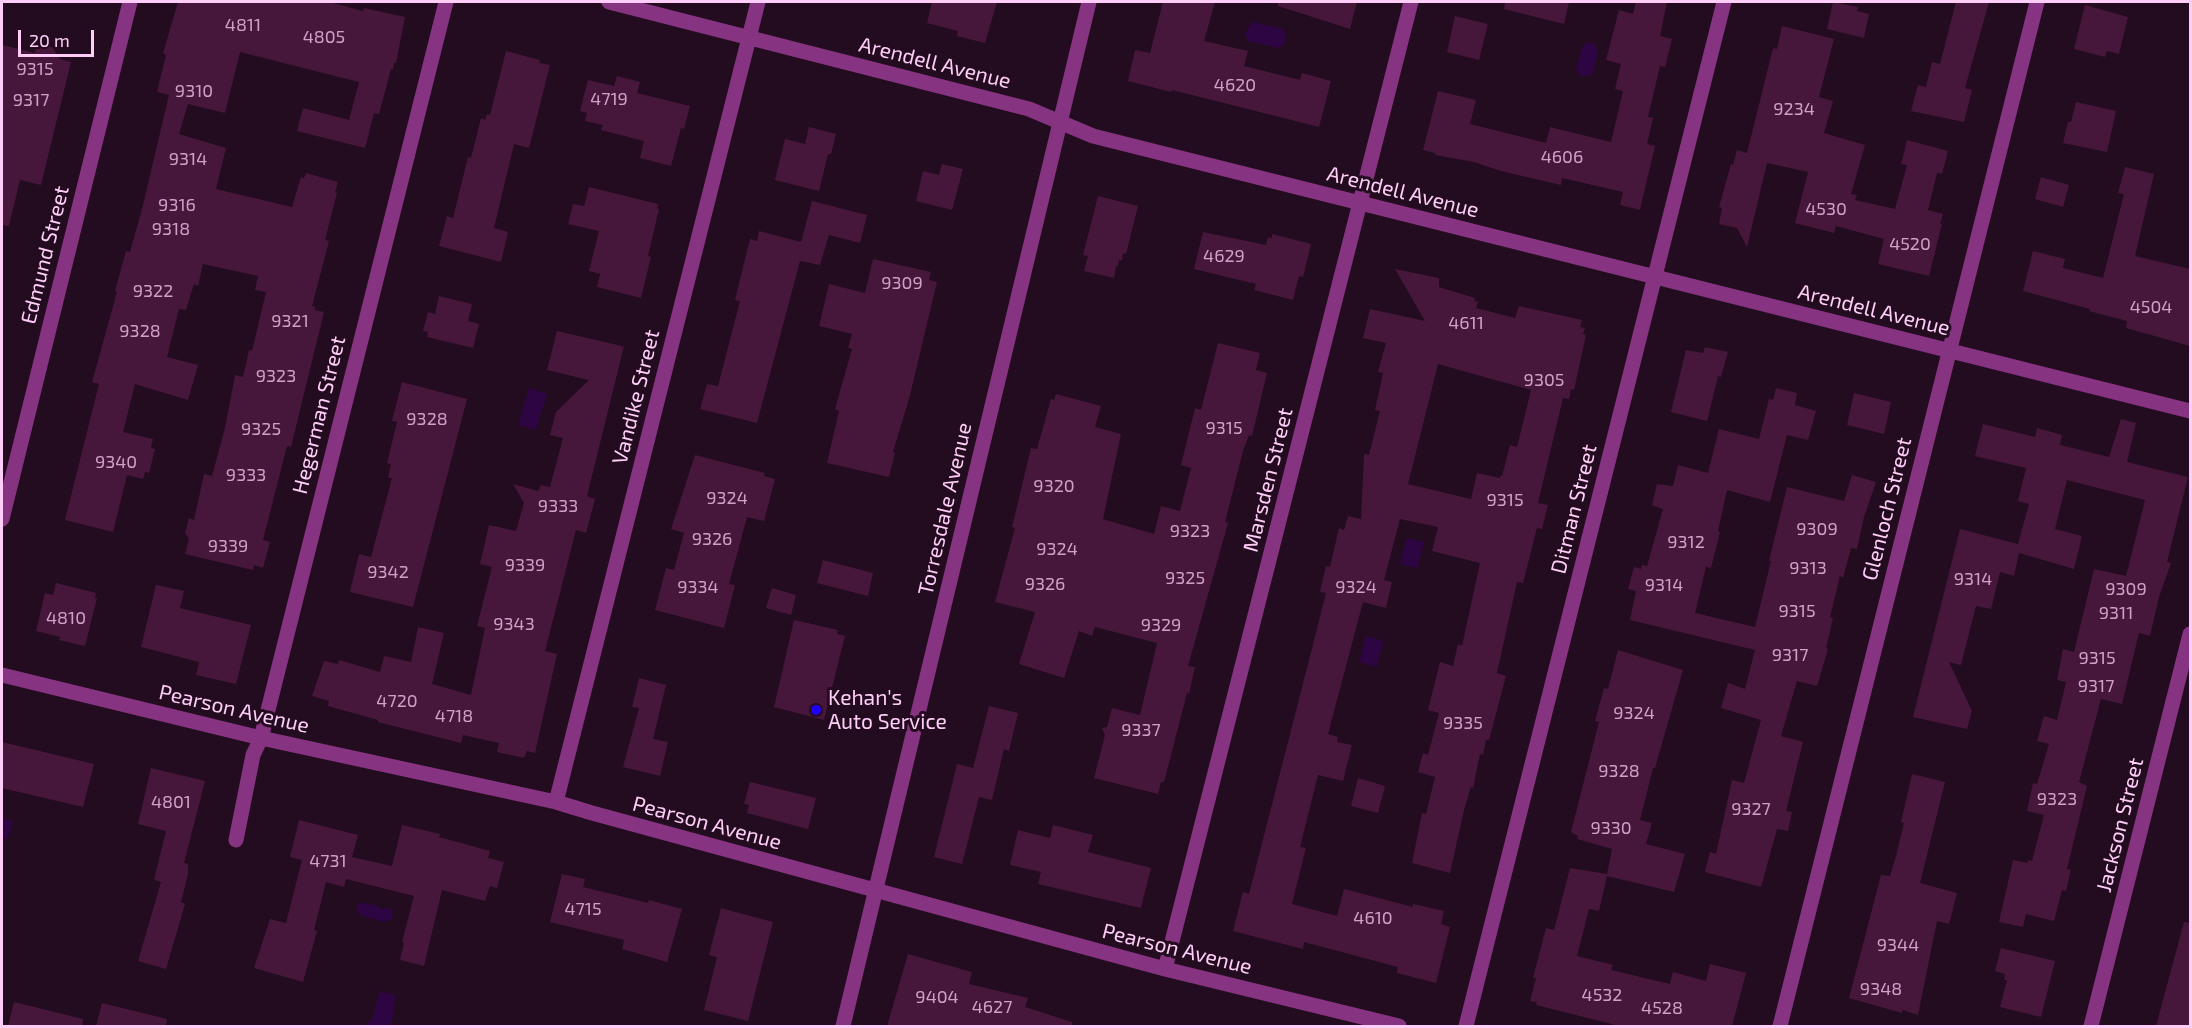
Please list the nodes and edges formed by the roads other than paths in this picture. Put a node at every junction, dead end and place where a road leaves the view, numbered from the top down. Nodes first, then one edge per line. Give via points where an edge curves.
1 (130, 2) edge
2 (446, 2) edge
3 (609, 2) edge
4 (758, 2) edge
5 (1089, 2) edge
6 (1411, 2) edge
7 (1724, 2) edge
8 (2037, 2) edge
9 (749, 37) junction
10 (1059, 122) junction
11 (1360, 203) junction
12 (1654, 277) junction
13 (1948, 350) junction
14 (2190, 411) edge
15 (2, 519) edge
16 (2190, 634) edge
17 (2, 675) edge
18 (261, 738) junction
19 (556, 802) junction
20 (236, 840) dead end
21 (875, 890) junction
22 (1165, 969) junction
23 (843, 1026) edge
24 (1399, 1026) edge
25 (1467, 1026) edge
26 (1780, 1026) edge
27 (2091, 1026) edge

1 - 15 street, Edmund Street
2 - 18 street, Hegerman Street
3 - 9 street, Arendell Avenue
4 - 9 street, Vandike Street
5 - 10 street, Torresdale Avenue
6 - 11 street, Marsden Street
7 - 12 street, Ditman Street
8 - 13 street, Glenloch Street
9 - 10 street, Arendell Avenue via 1029,109
9 - 19 street, Vandike Street
10 - 11 street, Arendell Avenue via 1093,136
10 - 21 street, Torresdale Avenue
11 - 12 street, Arendell Avenue
11 - 22 street, Marsden Street
12 - 13 street, Arendell Avenue
12 - 25 street, Ditman Street
13 - 14 street, Arendell Avenue
13 - 26 street, Glenloch Street
16 - 27 street, Jackson Street
17 - 18 street, Pearson Avenue
18 - 19 street, Pearson Avenue
18 - 20 street, Hegerman Street via 253,755
19 - 21 street, Pearson Avenue
21 - 22 street, Pearson Avenue
21 - 23 street, Torresdale Avenue
22 - 24 street, Pearson Avenue

